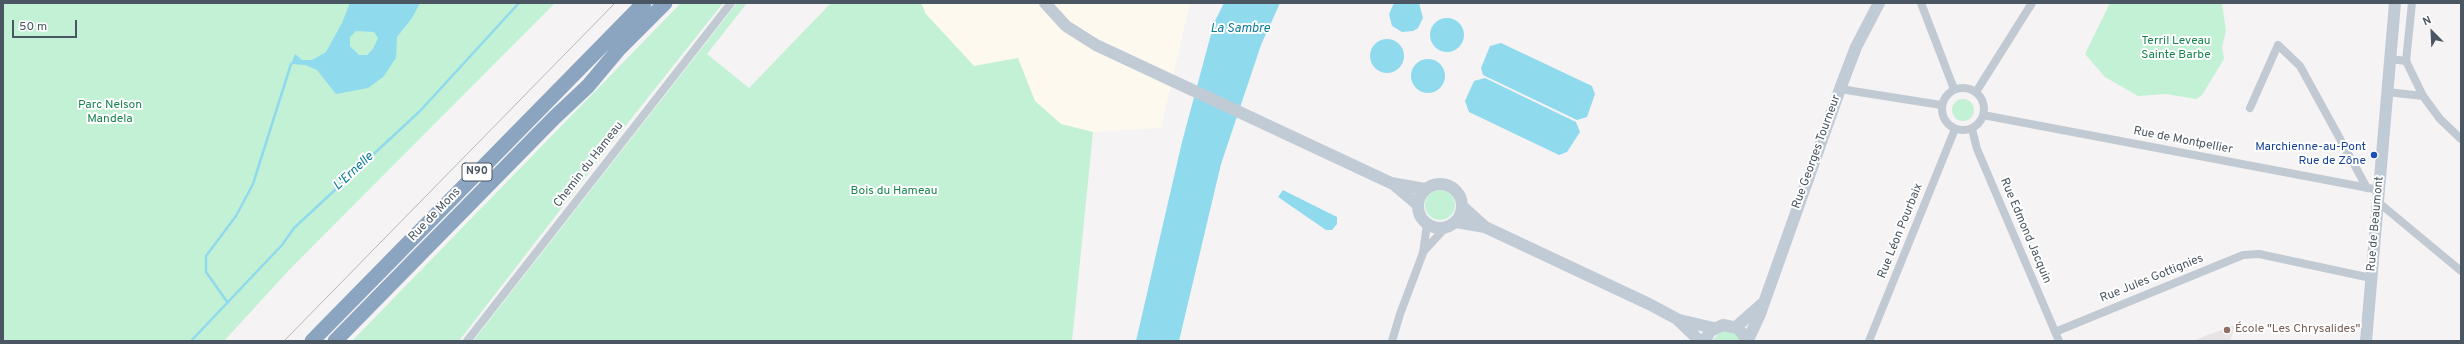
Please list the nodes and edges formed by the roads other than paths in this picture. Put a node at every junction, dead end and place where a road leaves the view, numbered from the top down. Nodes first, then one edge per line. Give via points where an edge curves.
1 (644, 3) edge
2 (665, 3) edge
3 (731, 3) edge
4 (1045, 3) edge
5 (1878, 3) edge
6 (1921, 3) edge
7 (2032, 3) edge
8 (2395, 3) edge
9 (2412, 3) edge
10 (2390, 60) junction
11 (2406, 61) junction
12 (1840, 89) junction
13 (1954, 89) junction
14 (1976, 92) junction
15 (2387, 92) junction
16 (2423, 96) junction
17 (1941, 105) junction
18 (2250, 108) dead end
19 (1983, 115) junction
20 (1955, 129) junction
21 (1972, 129) junction
22 (2461, 139) edge
23 (1392, 183) junction
24 (1425, 189) junction
25 (2375, 193) junction
26 (1418, 205) junction
27 (1463, 207) junction
28 (1456, 222) junction
29 (1427, 224) junction
30 (1485, 226) junction
31 (1445, 228) junction
32 (1423, 253) junction
33 (2461, 271) edge
34 (2371, 278) junction
35 (1762, 304) junction
36 (1679, 320) junction
37 (1736, 327) junction
38 (1714, 328) junction
39 (2055, 332) junction
40 (1748, 340) edge
41 (312, 341) edge
42 (335, 341) edge
43 (467, 341) edge
44 (1392, 341) edge
45 (1700, 341) edge
46 (1705, 341) edge
47 (1869, 341) edge
48 (2059, 341) edge
49 (2366, 341) edge

1 - 41 highway, Rue de Mons / N90
2 - 42 highway, Rue de Mons / N90 via 619,49 588,86
3 - 43 street, Chemin du Hameau
4 - 23 street via 1066,26 1083,38
5 - 12 street, Rue Georges Tourneur via 1856,47
6 - 13 street
7 - 14 street
8 - 10 street, Rue de Beaumont
9 - 11 street
10 - 11 street
10 - 15 street, Rue de Beaumont
11 - 16 street
12 - 17 street
12 - 35 street, Rue Georges Tourneur
13 - 14 street via 1963,87
13 - 17 street via 1946,95
14 - 19 street via 1983,100
15 - 16 street
15 - 25 street, Rue de Beaumont
16 - 22 street via 2440,119
17 - 20 street via 1943,118
18 - 25 street via 2278,45 2300,66
19 - 21 street
19 - 25 street, Rue de Montpellier
20 - 21 street
20 - 47 street, Rue Léon Pourbaix
21 - 39 street, Rue Edmond Jacquin via 1977,149
23 - 24 street
23 - 26 street
24 - 26 street
24 - 27 street via 1437,183 1450,185 1460,194
25 - 33 street
25 - 34 street, Rue de Beaumont
26 - 29 street via 1420,215
27 - 28 street
27 - 30 street
28 - 30 street
28 - 31 street
29 - 31 street via 1435,228
29 - 32 street
30 - 36 street
31 - 32 street
32 - 44 street
34 - 39 street, Rue Jules Gottignies via 2259,254 2243,255
34 - 49 street, Rue de Beaumont
35 - 37 street, Rue Georges Tourneur
35 - 40 street, Rue Georges Tourneur
36 - 38 street
36 - 45 street
37 - 38 street via 1723,325
37 - 40 street
38 - 46 street
39 - 48 street, Rue Edmond Jacquin

